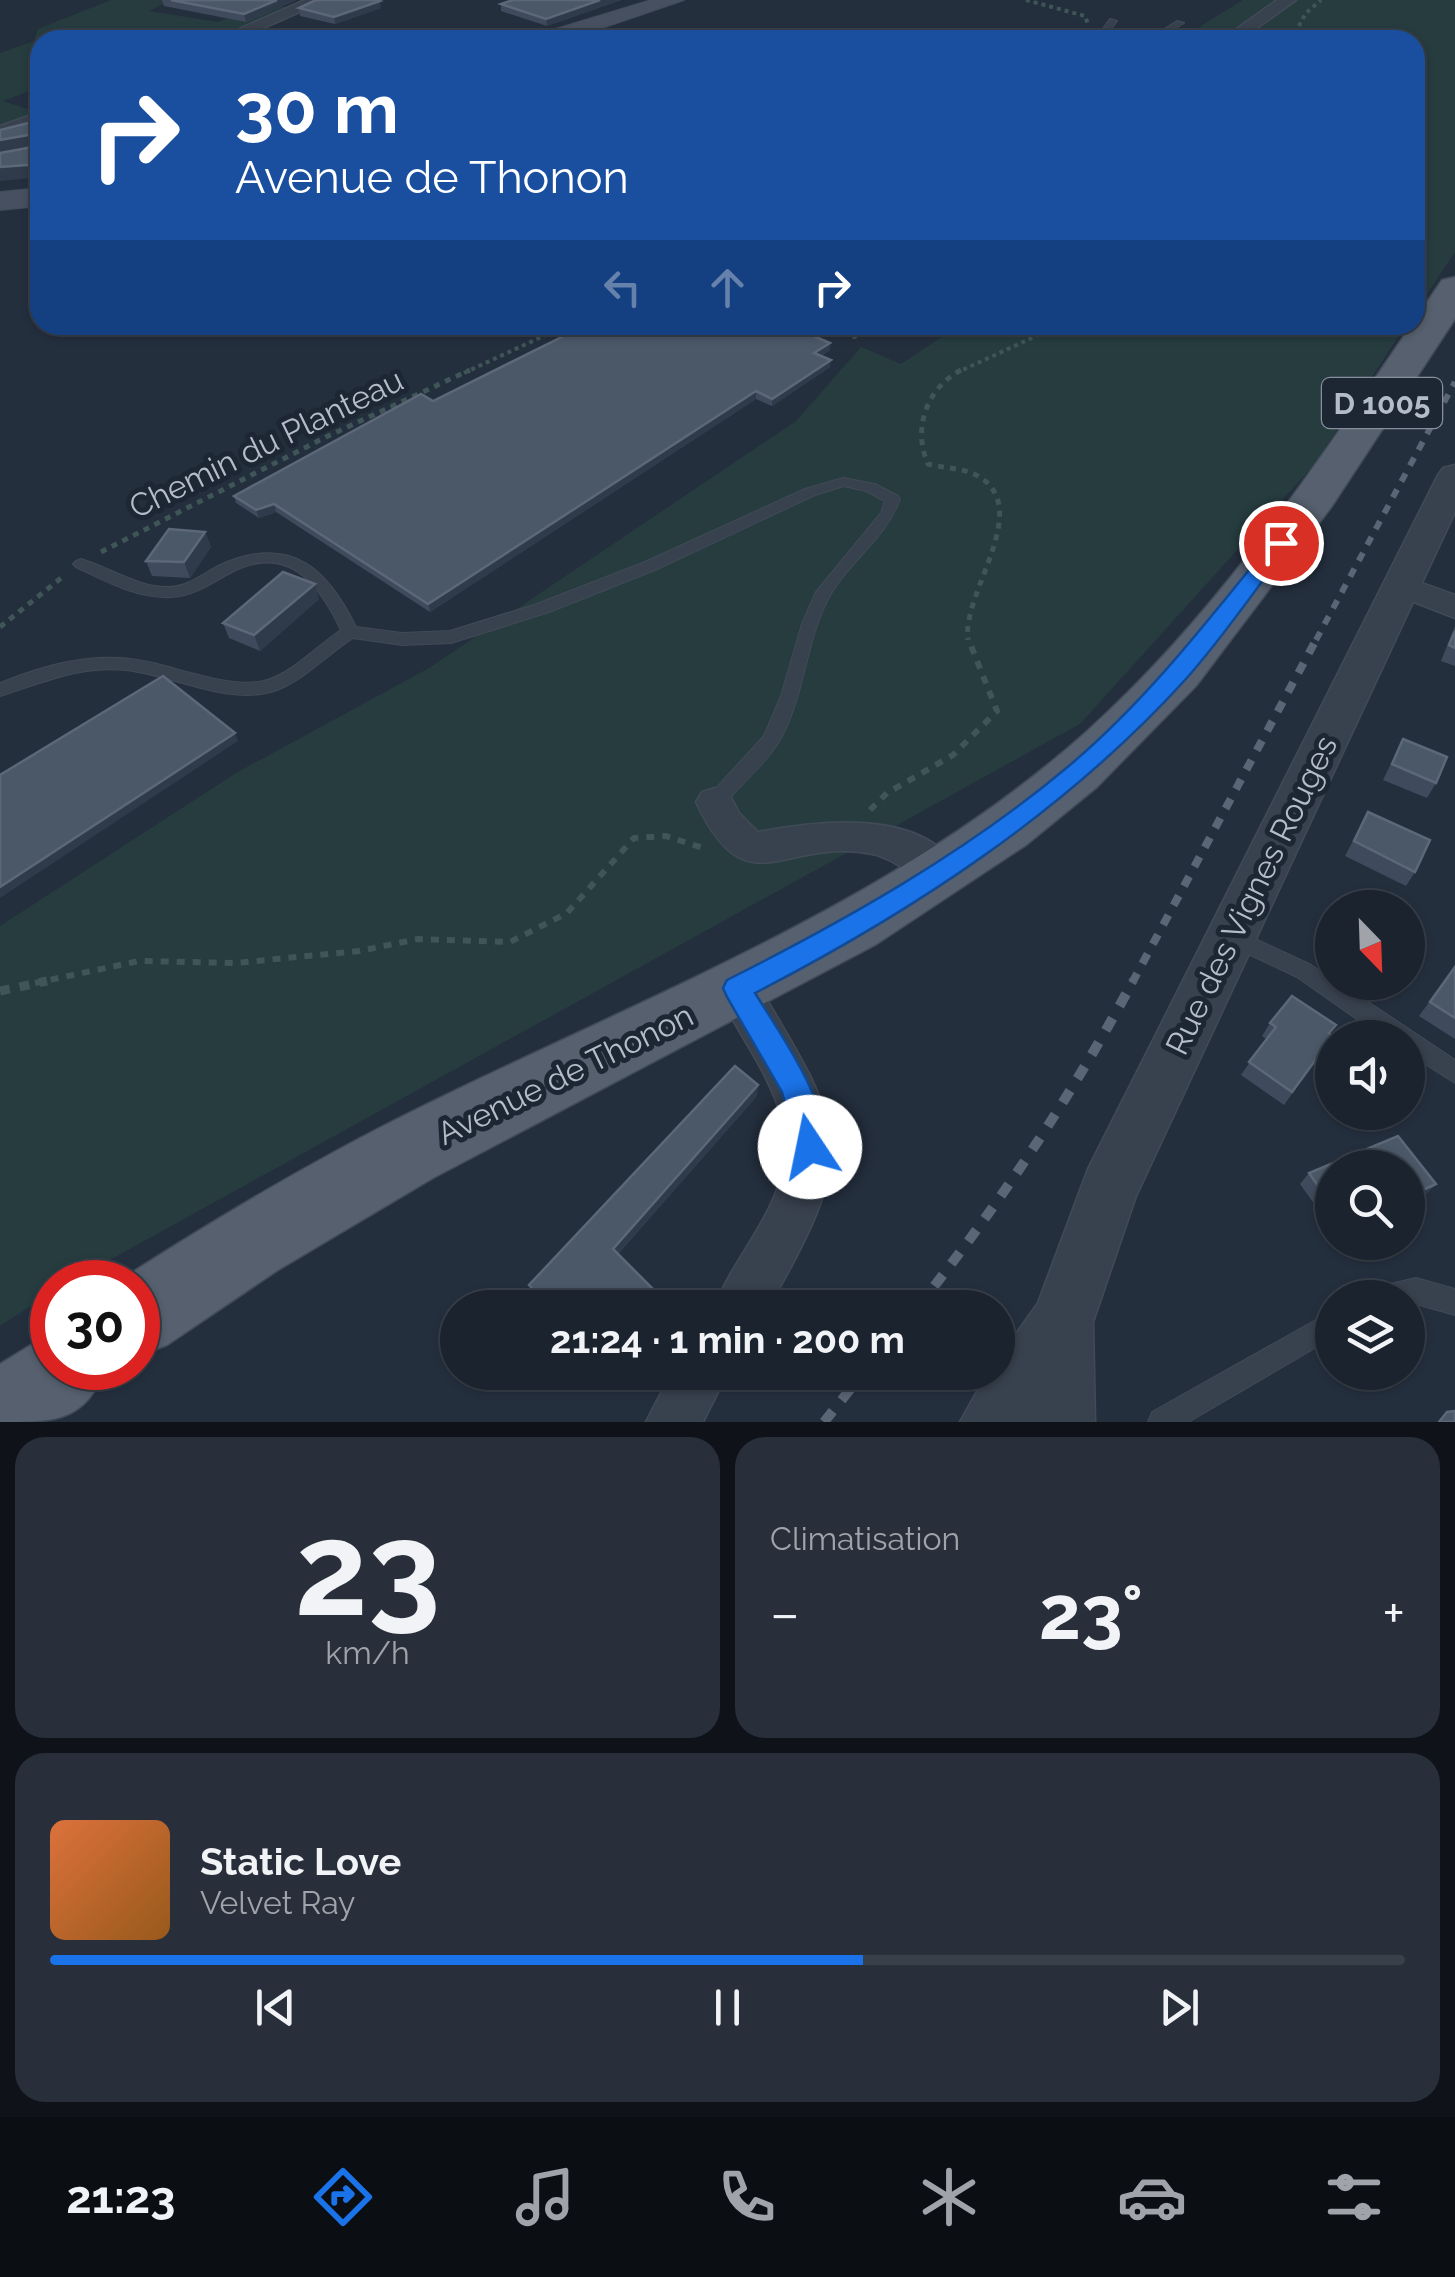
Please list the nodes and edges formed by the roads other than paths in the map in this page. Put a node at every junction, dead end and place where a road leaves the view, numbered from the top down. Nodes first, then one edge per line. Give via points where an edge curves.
1 (318, 0) edge
2 (673, 0) edge
3 (1288, 0) edge
4 (1113, 21) dead end
5 (1180, 23) dead end
6 (246, 30) edge
7 (576, 30) edge
8 (1106, 30) edge
9 (1168, 30) edge
10 (1244, 30) edge
11 (30, 122) edge
12 (0, 132) edge
13 (30, 198) edge
14 (0, 200) edge
15 (1455, 288) edge
16 (1425, 334) edge
17 (1424, 335) edge
18 (1455, 475) edge
19 (82, 564) road end
20 (1430, 597) edge
21 (350, 632) junction
22 (0, 690) edge
23 (716, 802) joint
24 (940, 873) junction
25 (1232, 937) junction
26 (737, 988) junction
27 (1377, 1020) edge
28 (1425, 1053) edge
29 (1455, 1073) edge
30 (749, 1290) edge
31 (1425, 1293) edge
32 (160, 1302) edge
33 (1455, 1302) edge
34 (1062, 1322) junction
35 (1315, 1334) edge
36 (36, 1390) edge
37 (692, 1390) edge
38 (0, 1416) edge
39 (674, 1422) edge
40 (993, 1422) edge
41 (1062, 1422) edge
42 (1162, 1422) edge

1 - 6 street
2 - 7 main road
3 - 10 street
4 - 8 lane
5 - 9 lane
11 - 12 street
13 - 14 main road
15 - 16 main road, Avenue de Thonon / D 1005
17 - 24 main road, Avenue de Thonon / D 1005 via 1338,466 1178,674 1078,772
18 - 20 street, Rue des Vignes Rouges
19 - 21 lane via 166,592 192,590 265,555 294,561 321,580
20 - 25 street, Rue des Vignes Rouges
21 - 22 lane via 271,686 235,689 183,672 82,664
21 - 23 lane via 451,637 650,566 826,487 843,482 893,499 888,516 826,588 810,618 802,664 774,736
23 - 24 street via 724,823 750,849 844,835 888,840
24 - 26 main road, Avenue de Thonon / D 1005
25 - 27 lane via 1304,971
25 - 34 street, Rue des Vignes Rouges via 1109,1189
26 - 30 street via 796,1088 810,1147 797,1206
26 - 32 main road, Avenue de Thonon / D 1005 via 348,1185
28 - 29 lane
31 - 33 lane
34 - 40 street, Rue des Vignes Rouges
34 - 41 street, Rue des Vignes Rouges
35 - 42 lane
36 - 38 main road
37 - 39 street

